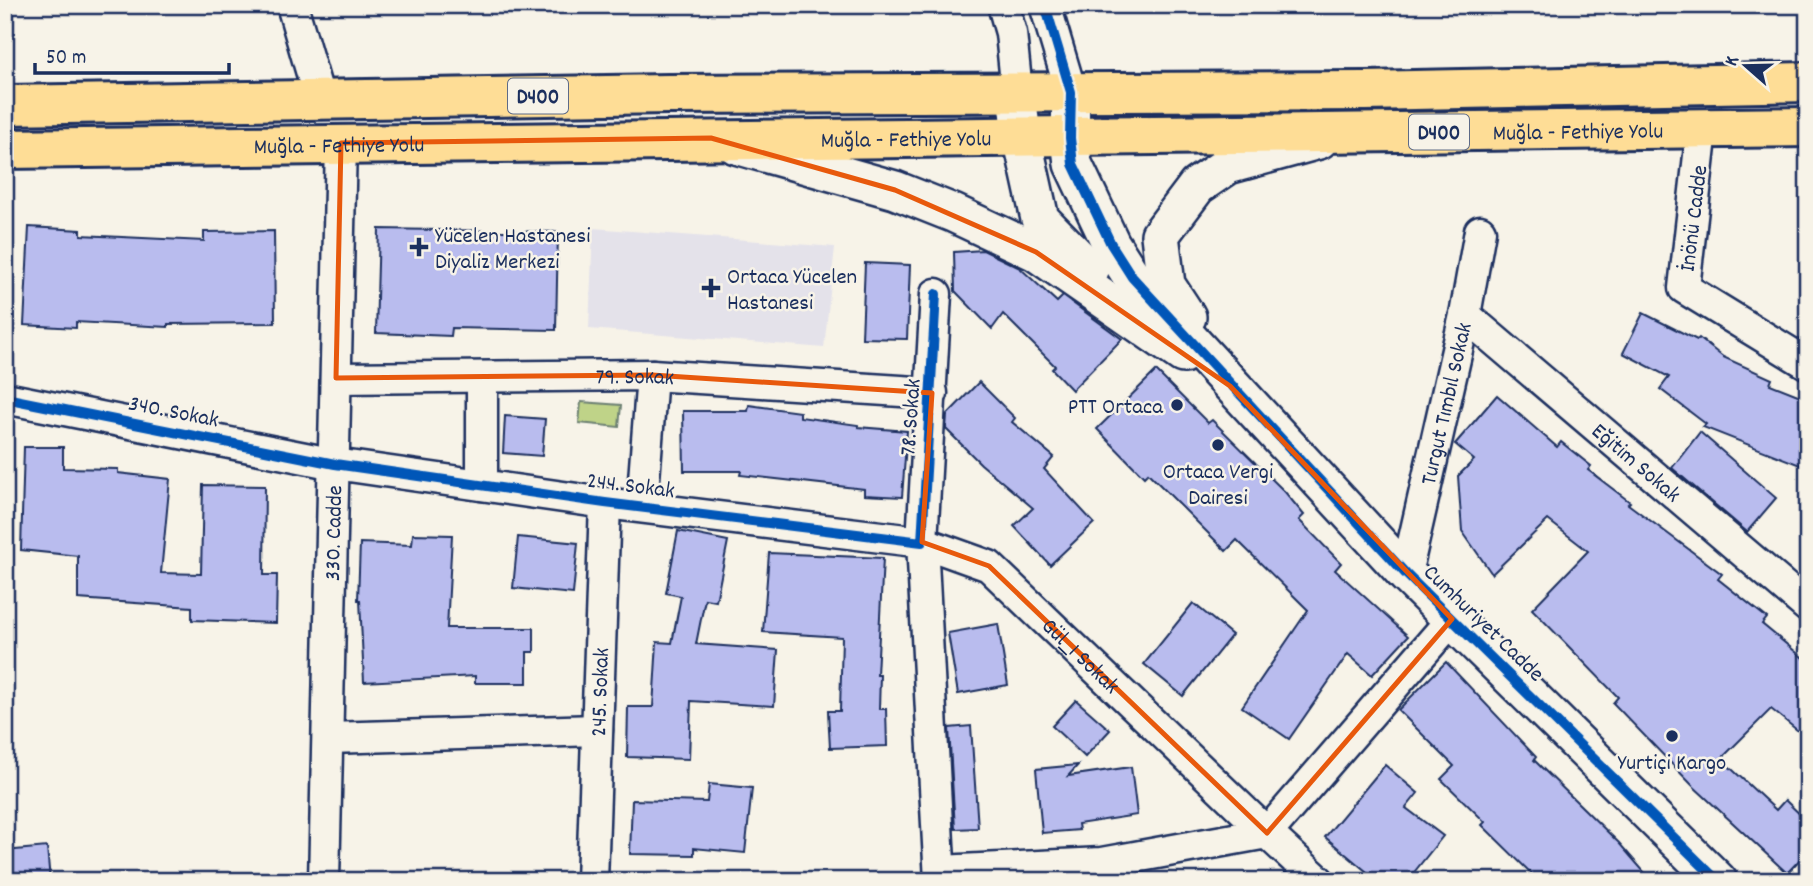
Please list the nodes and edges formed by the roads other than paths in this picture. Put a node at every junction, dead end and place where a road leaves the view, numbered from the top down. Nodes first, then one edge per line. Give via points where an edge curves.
1 (292, 5) edge
2 (1003, 5) edge
3 (1045, 5) edge
4 (1808, 82) edge
5 (1071, 92) junction
6 (1017, 93) junction
7 (320, 101) junction
8 (5, 105) edge
9 (1808, 127) edge
10 (1702, 129) junction
11 (1334, 136) junction
12 (1022, 137) junction
13 (711, 138) junction
14 (1070, 138) junction
15 (341, 143) junction
16 (5, 149) edge
17 (1480, 231) dead end
18 (936, 294) dead end
19 (1465, 315) junction
20 (1138, 323) junction
21 (1808, 364) edge
22 (652, 374) junction
23 (337, 378) junction
24 (482, 378) junction
25 (1230, 386) junction
26 (932, 393) junction
27 (5, 398) edge
28 (335, 464) junction
29 (482, 485) junction
30 (605, 503) junction
31 (642, 506) junction
32 (922, 542) junction
33 (1406, 574) junction
34 (1808, 607) edge
35 (1452, 619) junction
36 (597, 730) junction
37 (329, 738) junction
38 (1268, 833) junction
39 (940, 876) edge
40 (1704, 876) edge
41 (324, 881) edge
42 (592, 881) edge
43 (1319, 881) edge

1 - 7 street
2 - 6 street via 1011,33
3 - 5 street
4 - 5 highway, Muğla - Fethiye Yolu / D400
5 - 6 highway, Muğla - Fethiye Yolu / D400
5 - 14 street
6 - 7 highway, Muğla - Fethiye Yolu / D400
6 - 12 street
7 - 8 highway, Muğla - Fethiye Yolu / D400
9 - 10 highway, Muğla - Fethiye Yolu / D400
10 - 11 highway, Muğla - Fethiye Yolu / D400
10 - 21 street, İnönü Cadde via 1684,288
11 - 14 highway, Muğla - Fethiye Yolu / D400
11 - 25 street via 1228,165 1197,186 1160,235 1166,285
12 - 13 highway, Muğla - Fethiye Yolu / D400
12 - 14 highway, Muğla - Fethiye Yolu / D400
12 - 20 street via 1040,219
13 - 15 highway, Muğla - Fethiye Yolu / D400
13 - 20 street via 895,190 953,213 1036,252
14 - 25 street via 1073,164 1132,277
15 - 16 highway, Muğla - Fethiye Yolu / D400
15 - 23 street, 330. Cadde
17 - 19 street, Turgut Tımbıl Sokak
18 - 26 street, 78. Sokak
19 - 33 street, Turgut Tımbıl Sokak
19 - 34 street, Eğitim Sokak
20 - 25 street
22 - 24 street, 79. Sokak
22 - 26 street, 79. Sokak
22 - 31 street
23 - 24 street, 79. Sokak
23 - 28 street, 330. Cadde
24 - 29 street
25 - 33 street, Cumhuriyet Cadde
26 - 32 street, 78. Sokak
27 - 28 street, 340. Sokak
28 - 29 street, 244. Sokak
28 - 37 street, 330. Cadde
29 - 30 street, 244. Sokak
30 - 31 street, 244. Sokak
30 - 36 street, 245. Sokak
31 - 32 street, 244. Sokak
32 - 38 street, Gül_1 Sokak via 989,566
32 - 39 street
33 - 35 street, Cumhuriyet Cadde
35 - 38 street
35 - 40 street, Cumhuriyet Cadde
36 - 37 street
36 - 42 street, 245. Sokak
37 - 41 street, 330. Cadde
38 - 39 street via 1102,863
38 - 43 street, Gül_1 Sokak

